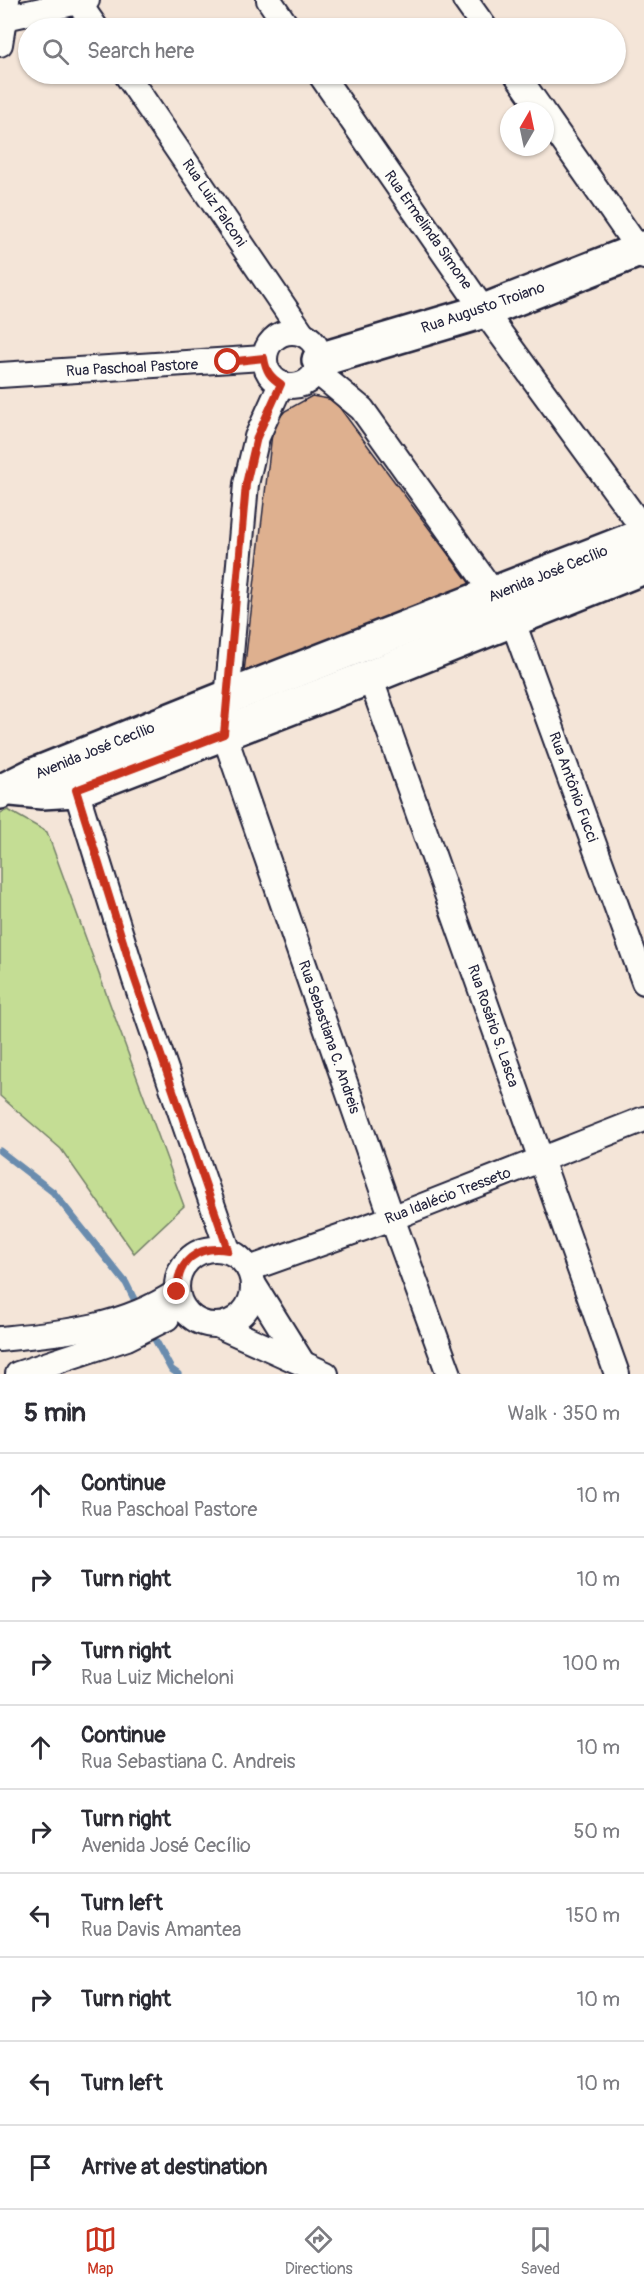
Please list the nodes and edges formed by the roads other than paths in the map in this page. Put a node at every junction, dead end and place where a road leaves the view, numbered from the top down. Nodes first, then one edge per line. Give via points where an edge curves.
1 (269, 0) edge
2 (465, 0) edge
3 (82, 1) edge
4 (6, 9) edge
5 (91, 18) edge
6 (281, 18) edge
7 (478, 18) edge
8 (0, 44) edge
9 (133, 84) edge
10 (327, 84) edge
11 (523, 84) edge
12 (536, 102) edge
13 (554, 128) edge
14 (642, 252) edge
15 (484, 311) junction
16 (302, 333) junction
17 (264, 358) junction
18 (318, 366) junction
19 (0, 375) edge
20 (281, 384) junction
21 (644, 530) edge
22 (644, 535) edge
23 (644, 567) edge
24 (504, 607) junction
25 (370, 677) junction
26 (228, 697) junction
27 (224, 734) junction
28 (76, 790) junction
29 (5, 791) edge
30 (644, 982) edge
31 (644, 1119) edge
32 (541, 1161) junction
33 (392, 1218) junction
34 (228, 1250) junction
35 (252, 1277) junction
36 (169, 1307) junction
37 (217, 1325) junction
38 (126, 1329) junction
39 (0, 1340) edge
40 (302, 1362) junction
41 (18, 1374) edge
42 (326, 1374) edge
43 (449, 1374) edge
44 (617, 1374) edge

1 - 6 street
2 - 7 street
3 - 4 street
3 - 5 street
4 - 8 street
9 - 16 street, Rua Luiz Falconi
10 - 15 street, Rua Ermelinda Simone
11 - 12 street
13 - 14 street
14 - 15 street, Rua Augusto Troiano
15 - 18 street, Rua Augusto Troiano
15 - 21 street, Rua Ermelinda Simone
16 - 17 street via 276,336
16 - 18 street via 317,349
17 - 19 street, Rua Paschoal Pastore
17 - 20 street via 266,369
18 - 20 street via 310,379 301,384
18 - 24 street via 362,409
20 - 26 street, Rua Sebastiana C. Andreis via 257,437 248,476
22 - 24 street, Avenida José Cecílio
23 - 24 street, Avenida José Cecílio
24 - 25 street, Avenida José Cecílio
24 - 26 street, Avenida José Cecílio
24 - 30 street, Rua Antônio Fucci
25 - 27 street, Avenida José Cecílio
25 - 32 street, Rua Rosário S. Lasca
26 - 27 street, Rua Sebastiana C. Andreis
26 - 29 street, Avenida José Cecílio via 34,775
27 - 28 street, Avenida José Cecílio
27 - 33 street, Rua Sebastiana C. Andreis
28 - 29 street, Avenida José Cecílio
28 - 34 street via 138,988
31 - 32 street, Rua Idalécio Tresseto
32 - 33 street, Rua Idalécio Tresseto
32 - 44 street, Rua Rosário S. Lasca
33 - 35 street, Rua Idalécio Tresseto
33 - 43 street, Rua Sebastiana C. Andreis
34 - 35 street via 241,1257
34 - 36 street via 202,1250 190,1257 179,1273
35 - 37 street via 251,1300 243,1313 231,1322
35 - 40 street
36 - 37 street via 204,1324
36 - 38 street
37 - 40 street
38 - 39 street via 91,1328
38 - 41 street
40 - 42 street

